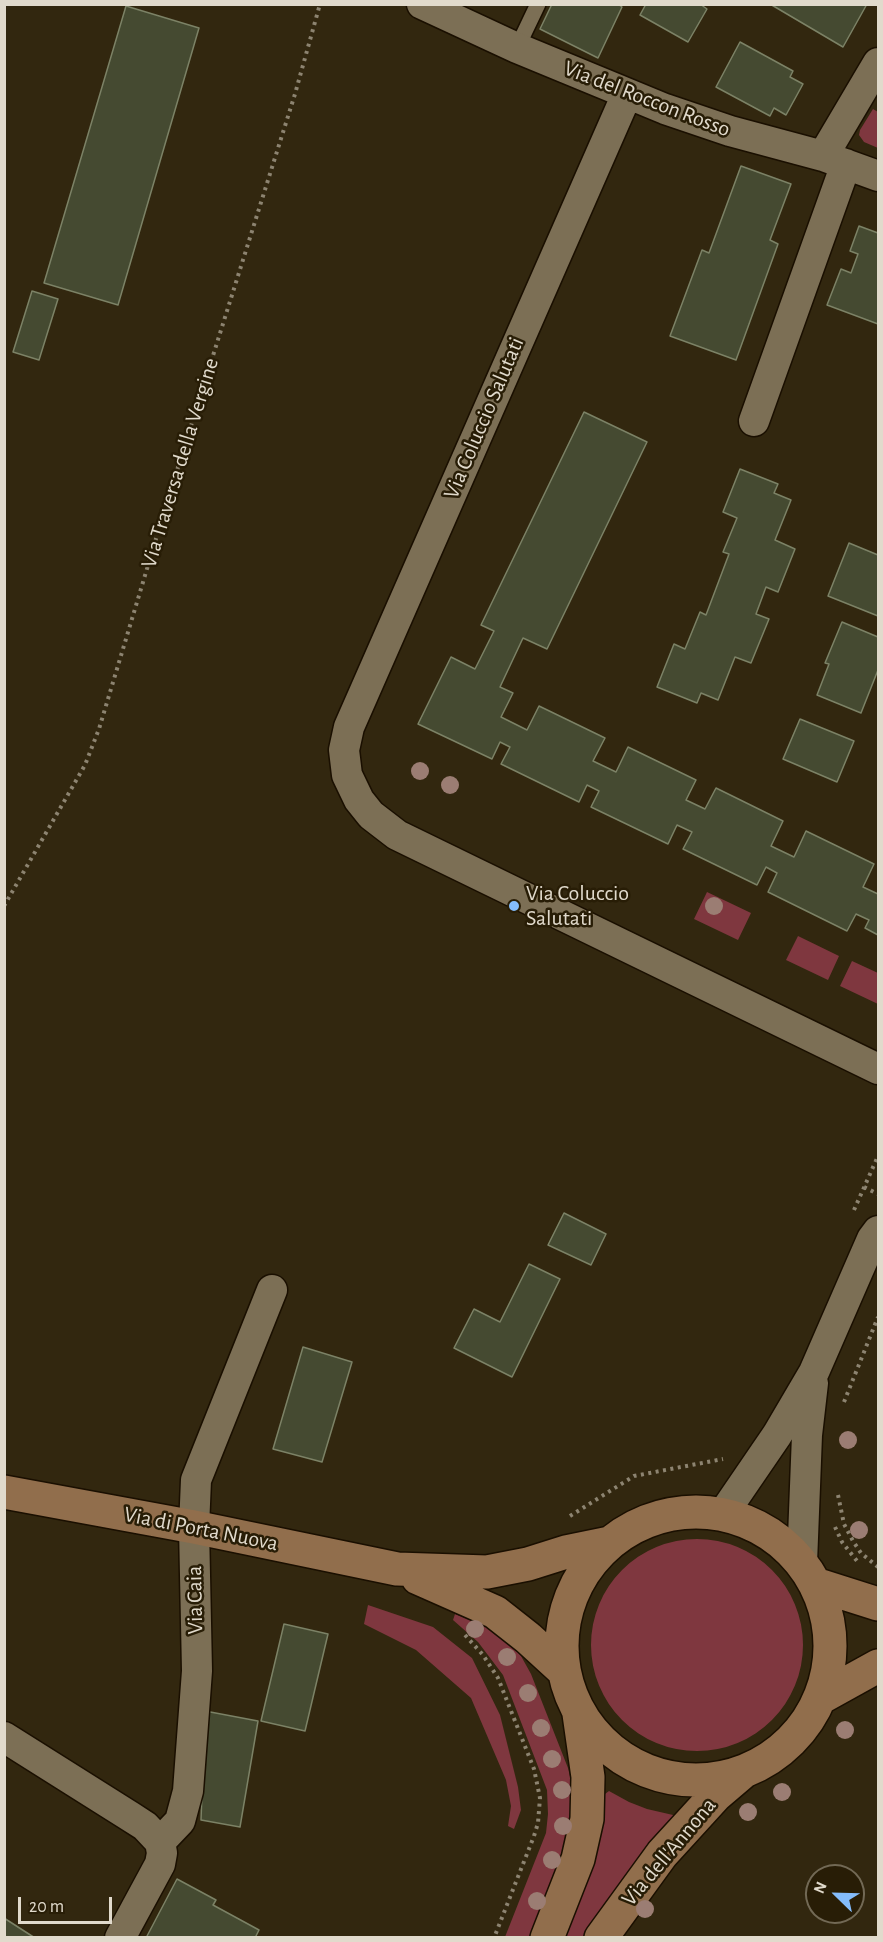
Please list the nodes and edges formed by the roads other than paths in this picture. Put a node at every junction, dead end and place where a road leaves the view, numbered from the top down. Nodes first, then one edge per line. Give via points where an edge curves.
1 (422, 4) edge
2 (538, 4) edge
3 (517, 48) junction
4 (879, 63) edge
5 (627, 94) junction
6 (835, 160) junction
7 (879, 176) edge
8 (754, 421) dead end
9 (879, 1069) edge
10 (870, 1227) edge
11 (272, 1290) dead end
12 (814, 1372) junction
13 (4, 1492) edge
14 (723, 1514) junction
15 (194, 1527) junction
16 (610, 1543) junction
17 (398, 1569) junction
18 (808, 1574) junction
19 (879, 1604) edge
20 (879, 1666) edge
21 (564, 1671) junction
22 (820, 1698) junction
23 (579, 1712) junction
24 (4, 1737) edge
25 (742, 1773) junction
26 (160, 1842) junction
27 (120, 1938) edge
28 (547, 1938) edge
29 (602, 1938) edge

1 - 3 street, Via del Roccon Rosso
2 - 3 lane
3 - 5 street, Via del Roccon Rosso
4 - 6 street
5 - 6 street, Via del Roccon Rosso via 730,131
5 - 9 street, Via Coluccio Salutati via 349,728 344,750 347,775 371,815 397,835
6 - 7 street, Via del Roccon Rosso
6 - 8 street
10 - 12 street
11 - 15 street, Via Caia via 196,1480
12 - 14 street
12 - 18 street via 807,1435
13 - 15 street, Via di Porta Nuova
14 - 16 street, Via dell'Annona via 668,1514 637,1525
14 - 18 street, Via dell'Annona via 762,1529 780,1541
15 - 17 street, Via di Porta Nuova
15 - 26 street, Via Caia via 197,1671 188,1791 180,1821
16 - 17 street, Via di Porta Nuova via 487,1572
16 - 21 street, Via dell'Annona via 582,1574 569,1601 562,1631
17 - 21 street, Via di Porta Nuova via 495,1612
18 - 19 street
18 - 22 street, Via dell'Annona via 827,1618 830,1640
20 - 22 street
21 - 23 street, Via dell'Annona
22 - 25 street, Via dell'Annona via 789,1743
23 - 25 street, Via dell'Annona via 609,1749 649,1772 696,1781
23 - 28 street, Via dell'Annona via 588,1777 585,1828 578,1859
24 - 26 street via 145,1826
25 - 29 street, Via dell'Annona via 715,1796 662,1854
26 - 27 street via 160,1864

